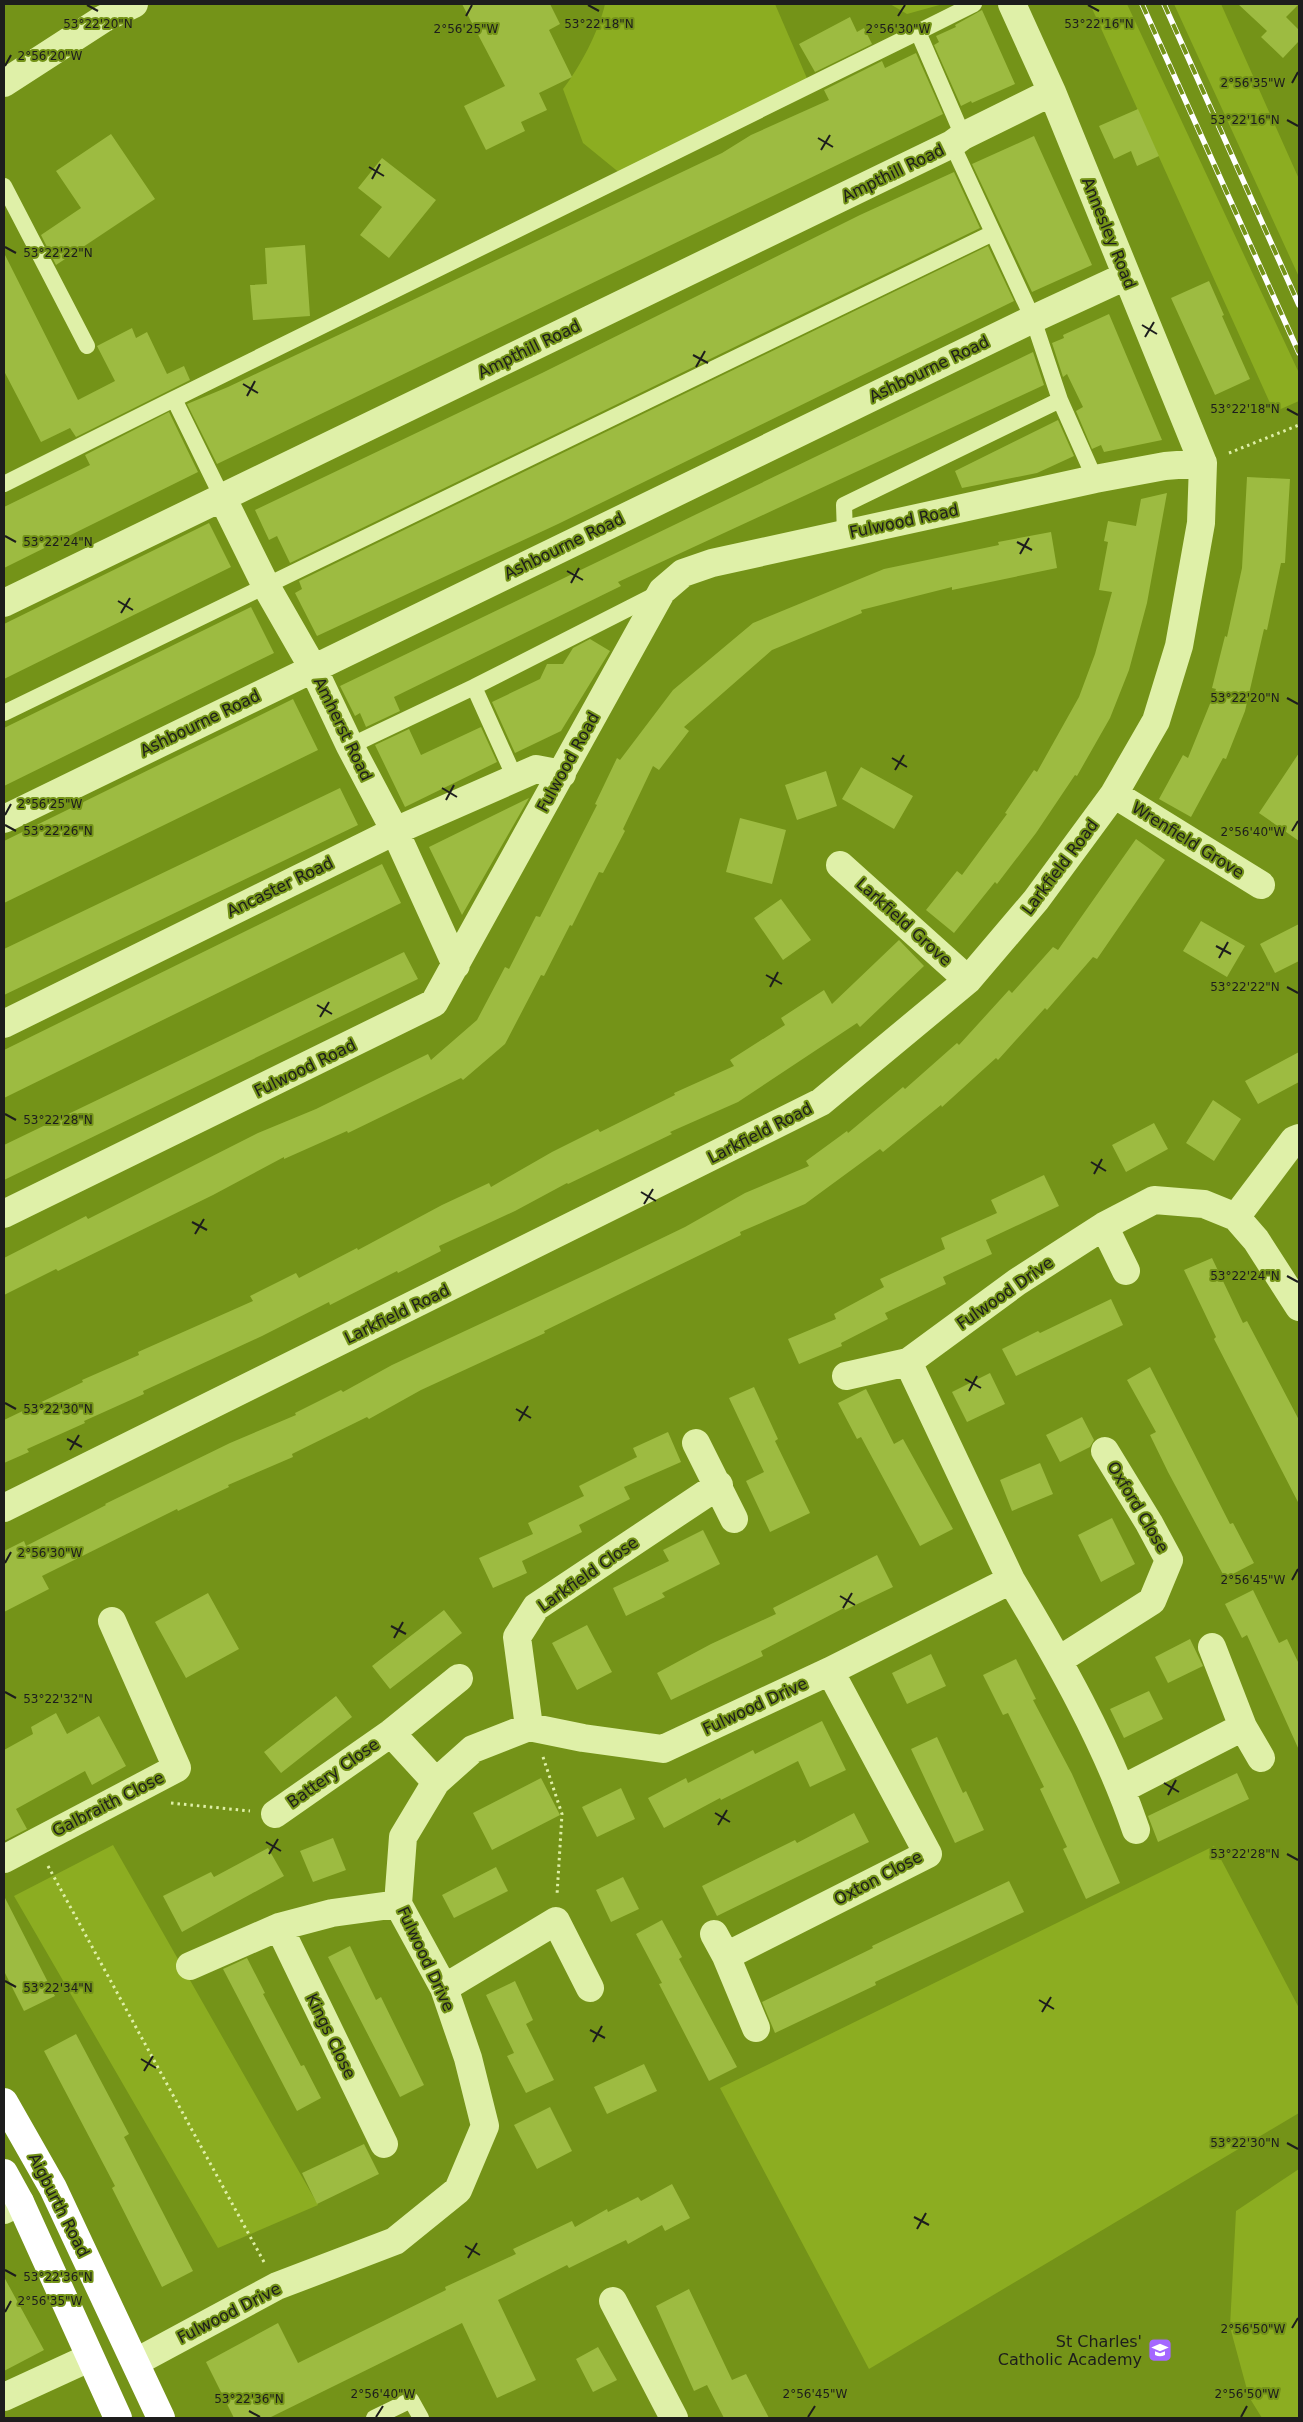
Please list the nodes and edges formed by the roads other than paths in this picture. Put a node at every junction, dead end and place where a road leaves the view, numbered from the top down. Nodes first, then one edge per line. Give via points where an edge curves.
1 (134, 4) edge
2 (974, 4) edge
3 (1012, 4) edge
4 (918, 32) junction
5 (4, 83) edge
6 (1052, 92) junction
7 (958, 140) junction
8 (4, 186) edge
9 (993, 233) junction
10 (1126, 276) junction
11 (1034, 319) junction
12 (86, 346) dead end
13 (174, 399) junction
14 (1060, 400) junction
15 (1203, 463) junction
16 (1095, 479) junction
17 (4, 484) edge
18 (222, 497) junction
19 (845, 534) junction
20 (266, 586) junction
21 (662, 592) junction
22 (4, 603) edge
23 (313, 668) junction
24 (474, 687) junction
25 (4, 713) edge
26 (350, 746) junction
27 (562, 774) junction
28 (515, 778) junction
29 (1114, 794) junction
30 (4, 819) edge
31 (395, 831) junction
32 (840, 865) dead end
33 (1261, 885) dead end
34 (456, 965) junction
35 (968, 980) junction
36 (4, 1024) edge
37 (1299, 1138) edge
38 (4, 1214) edge
39 (1236, 1217) junction
40 (1104, 1226) junction
41 (1126, 1271) dead end
42 (1299, 1307) edge
43 (908, 1362) junction
44 (846, 1376) dead end
45 (696, 1443) dead end
46 (1104, 1451) dead end
47 (719, 1485) junction
48 (4, 1508) edge
49 (734, 1519) dead end
50 (1011, 1580) junction
51 (112, 1621) dead end
52 (1212, 1647) dead end
53 (1059, 1660) junction
54 (830, 1671) junction
55 (458, 1678) dead end
56 (529, 1727) junction
57 (1243, 1727) junction
58 (391, 1733) junction
59 (1261, 1758) dead end
60 (436, 1782) junction
61 (1122, 1789) junction
62 (275, 1814) road end
63 (1136, 1830) dead end
64 (4, 1859) edge
65 (398, 1904) junction
66 (279, 1927) junction
67 (190, 1966) dead end
68 (444, 1988) junction
69 (590, 1988) dead end
70 (756, 2028) dead end
71 (4, 2102) edge
72 (384, 2144) dead end
73 (4, 2172) edge
74 (12, 2206) edge
75 (613, 2301) dead end
76 (89, 2358) junction
77 (136, 2362) junction
78 (4, 2397) edge
79 (118, 2418) edge
80 (161, 2418) edge
81 (374, 2418) edge
82 (421, 2418) edge
83 (674, 2418) edge

1 - 5 street via 103,19
2 - 4 lane
3 - 6 street, Annesley Road
4 - 7 lane
4 - 13 lane
6 - 7 street, Ampthill Road
6 - 10 street, Annesley Road
7 - 9 lane
7 - 18 street, Ampthill Road
8 - 12 lane
9 - 11 lane
9 - 20 lane
10 - 11 street, Ashbourne Road
10 - 15 street, Annesley Road
11 - 14 lane
11 - 23 street, Ashbourne Road
13 - 17 lane
13 - 18 lane
14 - 16 lane
14 - 19 lane via 844,505
15 - 16 street, Fulwood Road via 1165,466
15 - 29 street, Larkfield Road via 1201,523 1179,646 1156,721
16 - 19 street, Fulwood Road
18 - 20 street, Amherst Road
18 - 22 street, Ampthill Road
19 - 21 street, Fulwood Road via 712,563 683,573
20 - 23 street, Amherst Road
20 - 25 lane
21 - 24 lane
21 - 27 street, Fulwood Road
23 - 26 street, Amherst Road
23 - 30 street, Ashbourne Road
24 - 26 lane
24 - 28 lane
26 - 31 street, Amherst Road
27 - 28 street, Ancaster Road via 536,769
27 - 34 street, Fulwood Road
28 - 31 street, Ancaster Road
29 - 33 street, Wrenfield Grove
29 - 35 street, Larkfield Road via 1036,900
31 - 34 street, Amherst Road
31 - 36 street, Ancaster Road
32 - 35 street, Larkfield Grove
34 - 38 street, Fulwood Road via 434,1004
35 - 48 street, Larkfield Road via 821,1102
37 - 39 street via 1294,1140
39 - 40 street, Fulwood Drive via 1204,1204 1154,1200
39 - 42 street, Fulwood Drive via 1256,1240
40 - 41 street
40 - 43 street, Fulwood Drive via 1017,1282
43 - 44 street, Fulwood Drive
43 - 50 street
45 - 47 street
46 - 53 street, Oxford Close via 1169,1560 1152,1601
47 - 49 street
47 - 56 street, Larkfield Close via 536,1607 517,1637
50 - 53 street
50 - 54 street, Fulwood Drive
51 - 64 street, Galbraith Close via 177,1768
52 - 57 street
53 - 61 street
54 - 56 street, Fulwood Drive via 663,1749
54 - 70 street, Oxton Close via 928,1854 720,1945
55 - 58 street, Battery Close
56 - 60 street, Fulwood Drive via 473,1749
57 - 59 street
57 - 61 street
58 - 60 street, Battery Close
58 - 62 street, Battery Close
60 - 65 street, Fulwood Drive via 403,1838
61 - 63 street
65 - 66 street via 332,1913
65 - 68 street, Fulwood Drive
66 - 67 street
66 - 72 street, Kings Close
68 - 69 street via 556,1921
68 - 77 street, Fulwood Drive via 468,2058 485,2126 458,2190 395,2241 277,2286
71 - 77 highway, Aigburth Road via 53,2188
73 - 74 highway, Aigburth Road
74 - 76 highway, Aigburth Road
75 - 83 street
76 - 78 street
76 - 79 highway, Aigburth Road
77 - 80 highway, Aigburth Road
81 - 82 lane via 411,2400

